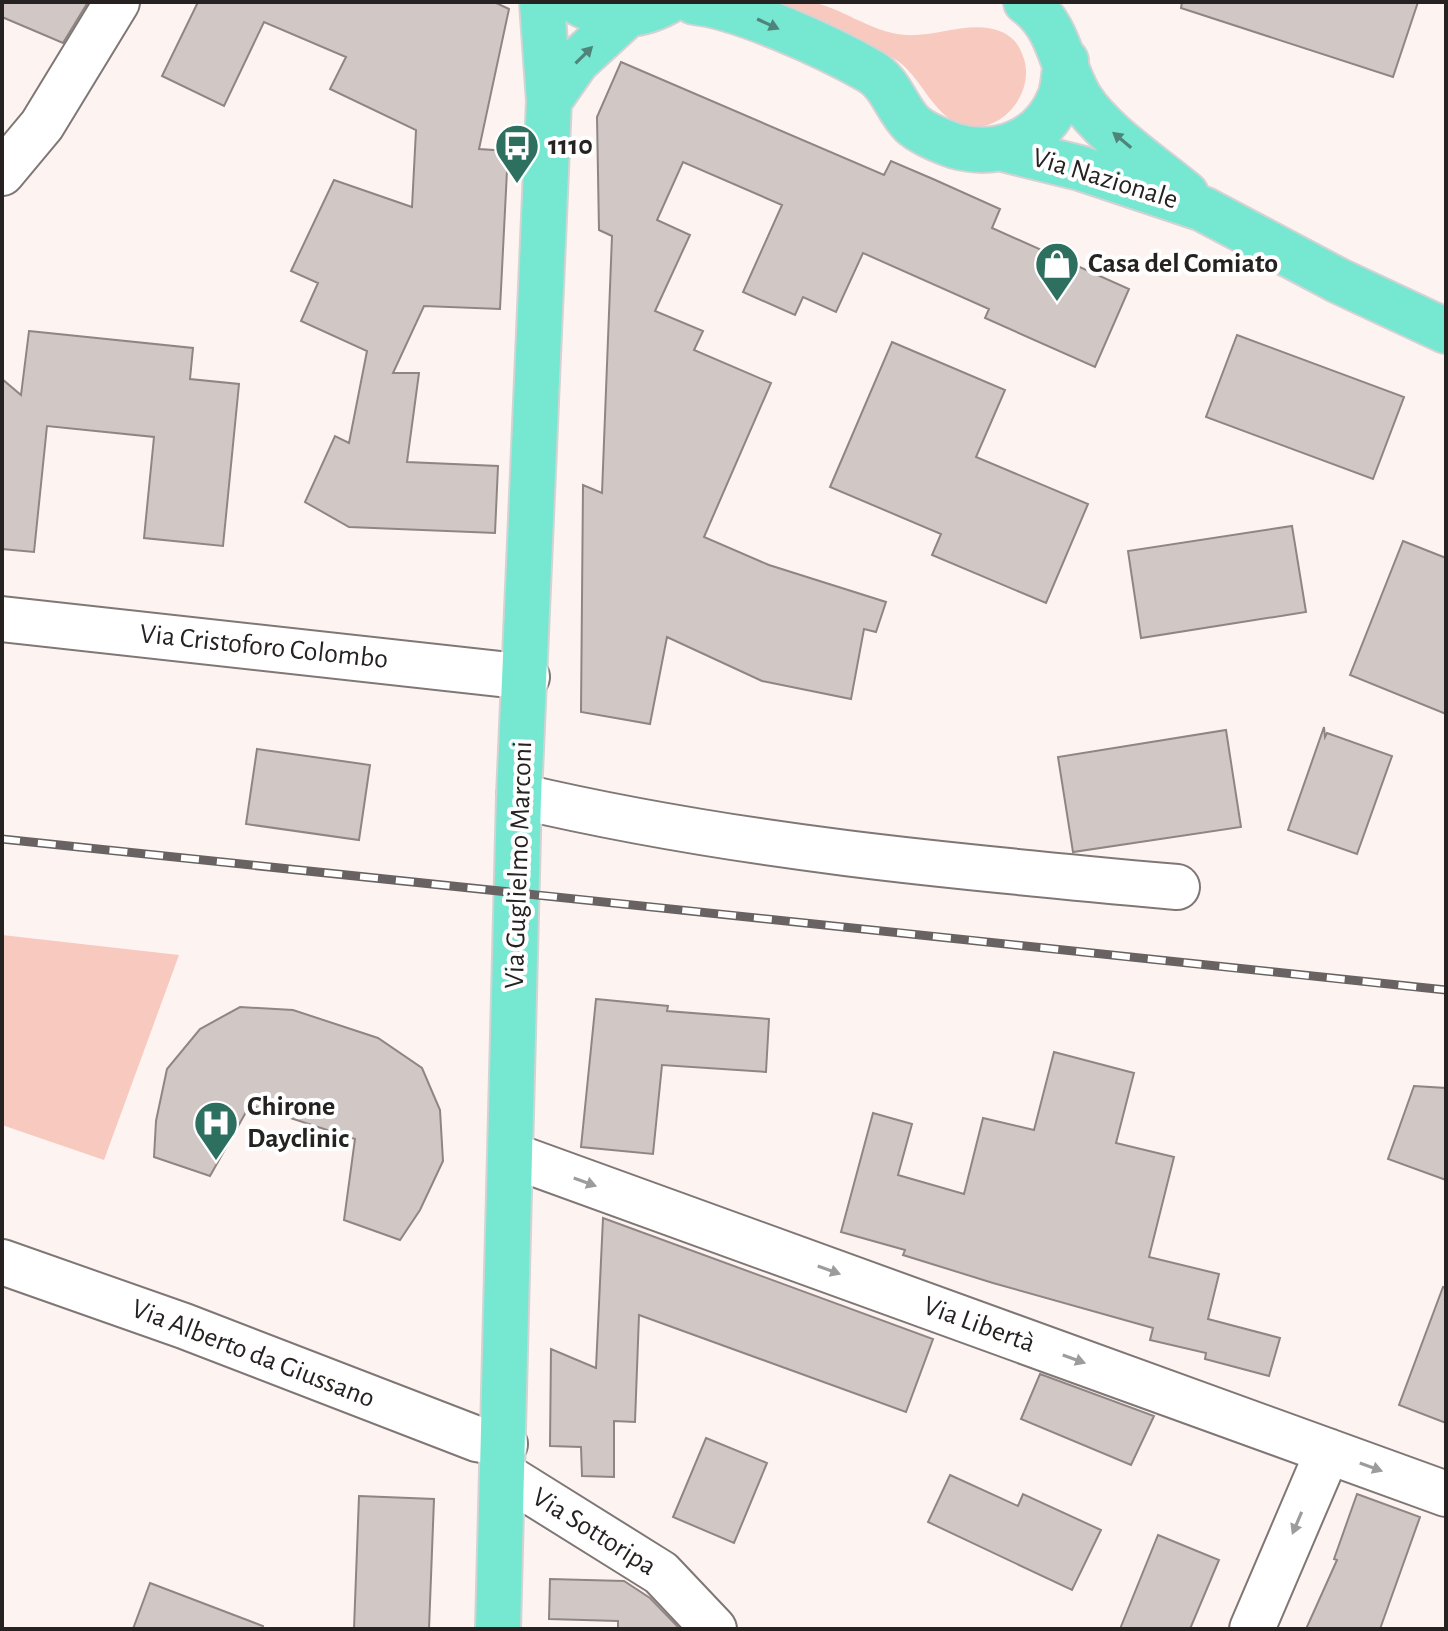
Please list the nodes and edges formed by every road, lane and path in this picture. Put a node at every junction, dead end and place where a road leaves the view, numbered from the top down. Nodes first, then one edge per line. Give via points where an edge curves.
1 (117, 2) edge
2 (542, 2) edge
3 (577, 2) edge
4 (667, 2) edge
5 (694, 2) edge
6 (1027, 2) edge
7 (626, 16) junction
8 (1066, 61) junction
9 (549, 101) junction
10 (1007, 150) junction
11 (2, 173) edge
12 (1203, 209) junction
13 (1446, 331) edge
14 (2, 619) edge
15 (527, 677) junction
16 (519, 796) junction
17 (1177, 887) dead end
18 (511, 1155) junction
19 (2, 1262) edge
20 (1328, 1451) junction
21 (504, 1460) junction
22 (1446, 1494) edge
23 (498, 1629) edge
24 (714, 1629) edge
25 (1252, 1629) edge

1 - 11 street via 42,125
2 - 9 main road, Via Guglielmo Marconi
3 - 7 main road
4 - 7 main road
5 -> 10 main road, Via Nazionale via 744,13 873,73 911,123 940,141 969,150
6 - 8 main road, Via Nazionale via 1053,31
9 -> 7 main road via 577,61
8 - 10 main road via 1060,97 1049,114 1038,130
12 -> 8 main road, Via Nazionale via 1089,108
9 - 15 main road, Via Guglielmo Marconi
10 - 12 main road, Via Nazionale
12 - 13 main road, Via Nazionale
14 - 15 street, Via Cristoforo Colombo
15 - 16 main road, Via Guglielmo Marconi
16 - 17 street via 619,820 881,860
16 - 18 main road, Via Guglielmo Marconi
18 -> 20 street, Via Libertà
18 - 21 main road, Via Guglielmo Marconi
19 - 21 street, Via Alberto da Giussano via 462,1434
20 -> 22 street, Via Libertà
20 -> 25 street
21 - 23 main road, Via Guglielmo Marconi
21 - 24 street, Via Sottoripa via 661,1573

